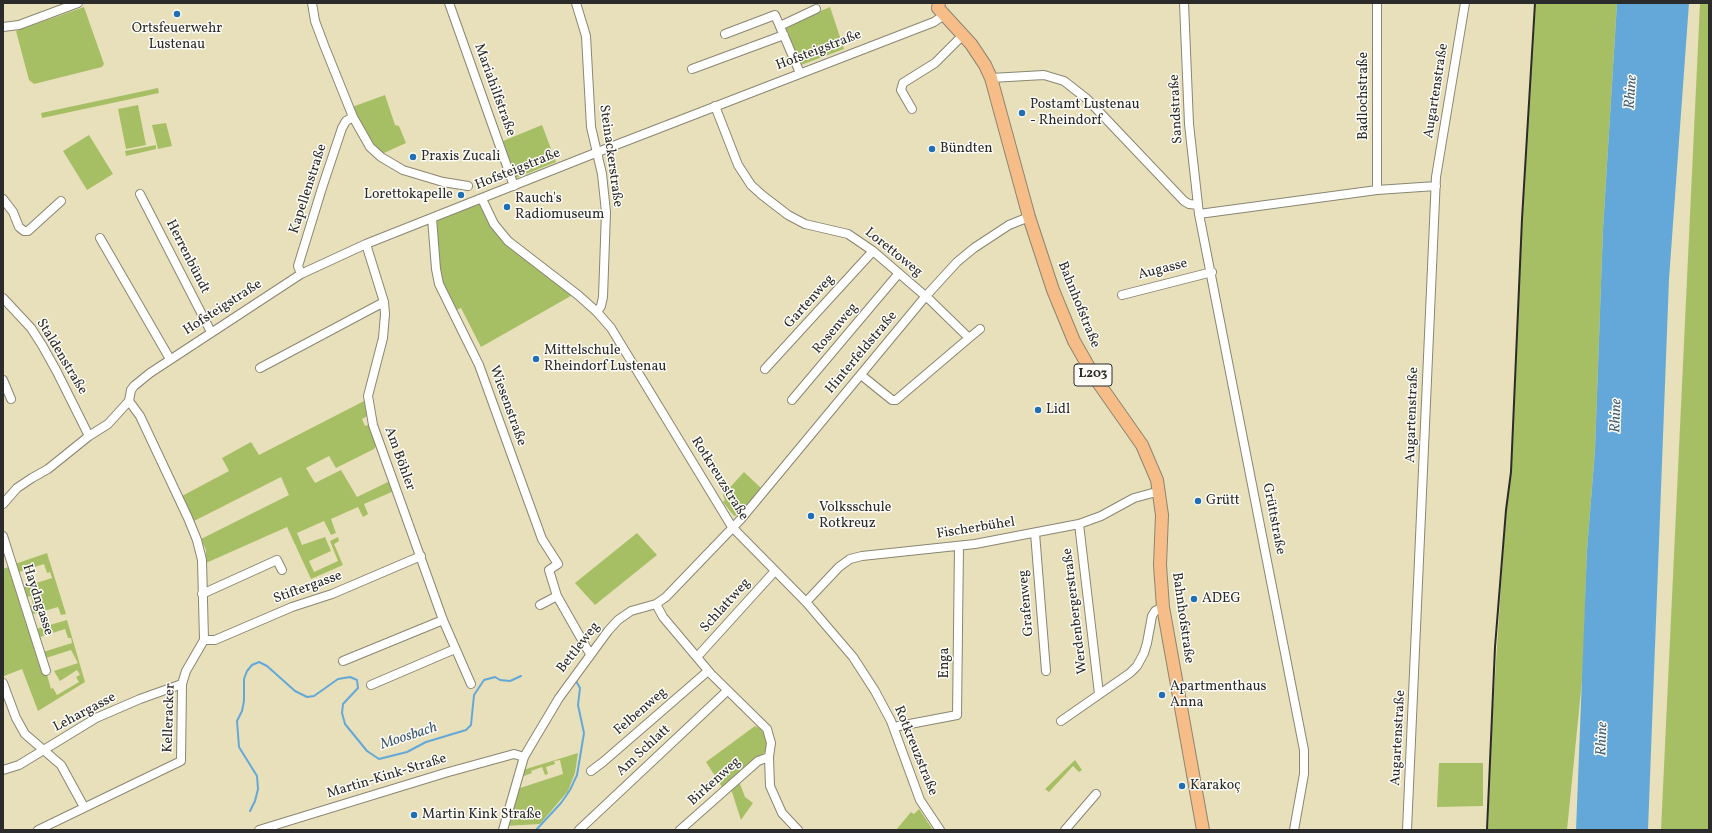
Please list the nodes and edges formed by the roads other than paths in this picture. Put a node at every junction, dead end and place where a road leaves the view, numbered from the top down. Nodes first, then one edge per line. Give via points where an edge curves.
1 (78, 3) edge
2 (312, 3) edge
3 (449, 3) edge
4 (576, 3) edge
5 (1184, 3) edge
6 (1377, 3) edge
7 (1465, 3) edge
8 (939, 7) edge
9 (816, 9) dead end
10 (780, 26) junction
11 (3, 27) edge
12 (725, 34) dead end
13 (784, 35) junction
14 (963, 35) junction
15 (692, 69) dead end
16 (800, 72) junction
17 (991, 78) junction
18 (715, 106) junction
19 (912, 109) dead end
20 (354, 117) junction
21 (597, 153) junction
22 (468, 186) dead end
23 (514, 186) junction
24 (1436, 186) junction
25 (1377, 190) junction
26 (140, 194) dead end
27 (482, 198) junction
28 (3, 199) edge
29 (61, 201) dead end
30 (1198, 205) junction
31 (1199, 214) junction
32 (1029, 216) junction
33 (432, 218) junction
34 (100, 238) dead end
35 (366, 244) junction
36 (873, 251) junction
37 (1212, 272) junction
38 (301, 274) junction
39 (899, 274) junction
40 (1122, 295) dead end
41 (925, 297) junction
42 (3, 298) edge
43 (384, 302) junction
44 (597, 312) junction
45 (980, 329) dead end
46 (211, 332) junction
47 (969, 338) junction
48 (170, 359) junction
49 (260, 368) dead end
50 (766, 369) dead end
51 (861, 376) junction
52 (3, 380) edge
53 (11, 399) dead end
54 (792, 400) dead end
55 (130, 401) junction
56 (89, 436) junction
57 (1160, 491) junction
58 (3, 504) edge
59 (1079, 524) junction
60 (732, 527) junction
61 (1035, 533) junction
62 (3, 536) edge
63 (959, 546) junction
64 (421, 556) junction
65 (282, 570) dead end
66 (774, 572) junction
67 (202, 594) junction
68 (556, 596) junction
69 (806, 602) junction
70 (656, 604) junction
71 (540, 605) dead end
72 (1163, 607) junction
73 (443, 620) junction
74 (204, 640) junction
75 (455, 649) junction
76 (590, 654) junction
77 (697, 657) junction
78 (343, 661) dead end
79 (46, 671) dead end
80 (708, 671) junction
81 (1046, 671) dead end
82 (3, 683) edge
83 (182, 684) junction
84 (471, 684) dead end
85 (371, 685) dead end
86 (727, 691) junction
87 (1099, 694) junction
88 (1061, 721) dead end
89 (894, 727) junction
90 (43, 750) junction
91 (524, 757) junction
92 (769, 758) junction
93 (3, 770) edge
94 (591, 771) dead end
95 (1096, 794) dead end
96 (84, 807) junction
97 (38, 830) edge
98 (259, 830) edge
99 (503, 830) edge
100 (579, 830) edge
101 (680, 830) edge
102 (798, 830) edge
103 (940, 830) edge
104 (1065, 830) edge
105 (1203, 830) edge
106 (1294, 830) edge
107 (1407, 830) edge

1 - 11 street via 19,25
2 - 20 street via 320,36
3 - 23 street, Mariahilfstraße
4 - 21 street, Steinackerstraße via 586,36 590,108
5 - 30 street, Sandstraße via 1189,124
6 - 25 street, Badlochstraße
7 - 24 street, Augartenstraße
8 - 14 main road, Bahnhofstraße / L203
8 - 16 street, Hofsteigstraße via 934,22
9 - 10 street
10 - 12 street via 775,15
10 - 13 street
13 - 15 street
13 - 16 street
14 - 17 main road, Bahnhofstraße / L203 via 985,65
14 - 19 street via 935,63 903,83 901,90
16 - 18 street, Hofsteigstraße
17 - 30 street via 1044,75 1064,81 1087,99 1188,204
17 - 32 main road, Bahnhofstraße / L203
18 - 21 street, Hofsteigstraße
18 - 36 street, Lorettoweg via 738,165 762,195 779,209 805,224 848,234
20 - 22 street via 370,146 391,164 425,178
20 - 38 street, Kapellenstraße via 346,121 342,128 298,266
21 - 23 street, Hofsteigstraße
21 - 44 street, Steinackerstraße via 602,174 606,241 602,300
23 - 27 street, Hofsteigstraße
24 - 25 street
24 - 107 street, Augartenstraße
25 - 31 street
26 - 46 street, Herrenbündt
27 - 33 street, Hofsteigstraße
27 - 44 street, Rotkreuzstraße via 494,224 508,241 578,294
28 - 29 street via 24,231 28,231
30 - 31 street, Sandstraße
31 - 37 street, Grüttstraße
32 - 41 street, Hinterfeldstraße via 1009,225 974,248 957,262
32 - 57 main road, Bahnhofstraße / L203 via 1053,290 1074,342 1095,378 1142,445 1154,470
33 - 35 street, Hofsteigstraße
33 - 68 street, Wiesenstraße via 439,284 479,365 542,539 558,564 549,570
34 - 48 street
35 - 38 street, Hofsteigstraße
35 - 43 street, Am Böhler
36 - 39 street, Lorettoweg
36 - 50 street, Gartenweg
37 - 40 street, Augasse
37 - 106 street, Grüttstraße via 1304,750 1304,774
38 - 46 street, Hofsteigstraße
39 - 41 street, Lorettoweg
39 - 54 street, Rosenweg
41 - 47 street, Lorettoweg
41 - 51 street, Hinterfeldstraße
42 - 56 street, Staldenstraße via 31,328 42,345
43 - 49 street
43 - 64 street, Am Böhler via 384,326 368,396 370,412
44 - 60 street, Rotkreuzstraße via 624,348
45 - 47 street
46 - 48 street, Hofsteigstraße
47 - 51 street via 896,400 892,400
48 - 55 street, Hofsteigstraße via 134,386
51 - 60 street, Hinterfeldstraße
52 - 53 street
55 - 56 street, Hofsteigstraße via 108,424
55 - 67 street via 140,416 197,540 202,560
56 - 58 street, Hofsteigstraße via 48,469 18,488
57 - 59 street, Fischerbühel via 1134,498 1101,516
57 - 72 main road, Bahnhofstraße / L203 via 1160,570
59 - 61 street, Fischerbühel
59 - 87 street, Werdenbergerstraße
60 - 66 street, Rotkreuzstraße
60 - 70 street, Bettleweg via 666,597
61 - 63 street, Fischerbühel
61 - 81 street, Grafenweg
62 - 79 street, Haydngasse
63 - 69 street, Fischerbühel via 850,559
63 - 89 street, Enga via 957,715
64 - 73 street, Am Böhler
64 - 74 street, Stiftergasse via 215,640
65 - 67 street via 277,560
66 - 69 street, Rotkreuzstraße
66 - 77 street, Schlattweg
67 - 74 street
68 - 71 street
68 - 76 street, Wiesenstraße
69 - 89 street, Rotkreuzstraße via 853,658 875,691
70 - 76 street, Bettleweg via 624,616
70 - 77 street via 663,617
72 - 87 street via 1152,616 1148,643 1137,666
72 - 105 main road, Bahnhofstraße / L203
73 - 75 street, Am Böhler
73 - 78 street
74 - 83 street, Kelleracker via 186,671
75 - 84 street, Am Böhler
75 - 85 street
76 - 91 street, Bettleweg via 551,709
77 - 80 street
80 - 86 street
80 - 94 street, Felbenweg
82 - 90 street via 25,734
83 - 90 street, Lehargasse via 96,718
83 - 96 street, Kelleracker via 181,761
86 - 92 street via 767,729 771,743
86 - 100 street, Am Schlatt
87 - 88 street
89 - 103 street, Rotkreuzstraße via 920,800
90 - 93 street, Lehargasse via 19,765
90 - 96 street via 61,765
91 - 98 street, Martin-Kink-Straße via 514,754 445,773
91 - 99 street, Bettleweg
92 - 101 street, Birkenweg via 758,761
92 - 102 street via 770,786 775,800 782,813
95 - 104 street
96 - 97 street, Kelleracker

